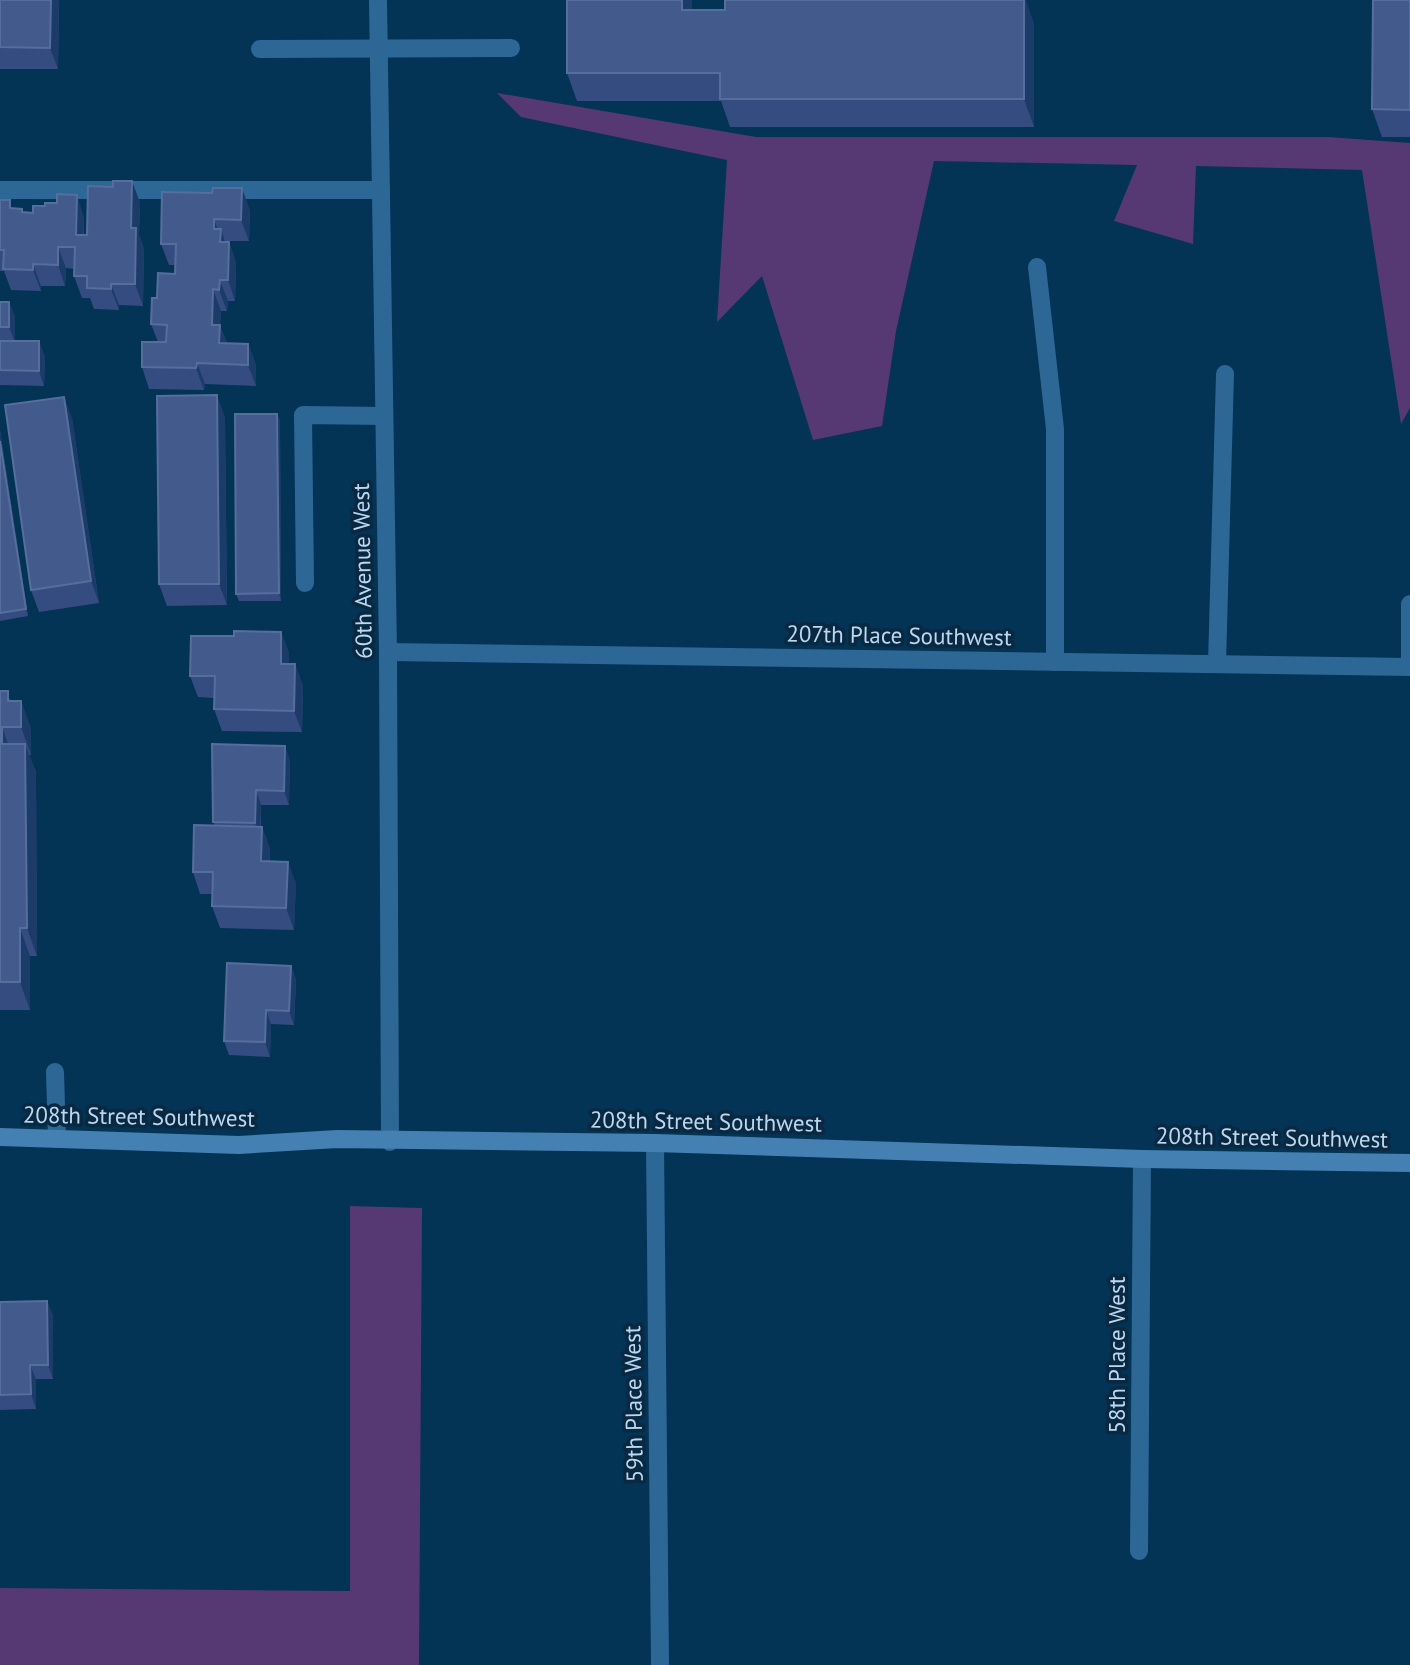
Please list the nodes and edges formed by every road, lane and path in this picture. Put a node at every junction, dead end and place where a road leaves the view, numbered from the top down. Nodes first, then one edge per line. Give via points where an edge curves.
1 (378, 0) edge
2 (512, 48) dead end
3 (260, 49) dead end
4 (379, 49) junction
5 (0, 190) edge
6 (381, 190) junction
7 (1037, 267) dead end
8 (1225, 374) dead end
9 (384, 416) junction
10 (305, 583) dead end
11 (1410, 604) edge
12 (388, 652) junction
13 (1055, 662) junction
14 (1217, 664) junction
15 (1410, 667) edge
16 (55, 1072) dead end
17 (0, 1137) edge
18 (57, 1139) junction
19 (390, 1142) junction
20 (655, 1143) junction
21 (1142, 1159) junction
22 (1410, 1163) edge
23 (1139, 1551) dead end
24 (660, 1665) edge

1 - 4 street, 60th Avenue West
2 - 4 street
3 - 4 street
4 - 6 street, 60th Avenue West
5 - 6 street
6 - 9 street, 60th Avenue West
7 - 13 street via 1055,429
8 - 14 street
9 - 10 street via 303,415
9 - 12 street, 60th Avenue West
11 - 15 street
12 - 13 street, 207th Place Southwest
12 - 19 street, 60th Avenue West
13 - 14 street, 207th Place Southwest
14 - 15 street, 207th Place Southwest
16 - 18 street
17 - 18 street, 208th Street Southwest
18 - 19 street, 208th Street Southwest via 239,1145 337,1139
19 - 20 street, 208th Street Southwest
20 - 21 street, 208th Street Southwest
20 - 24 street, 59th Place West
21 - 22 street, 208th Street Southwest
21 - 23 street, 58th Place West

